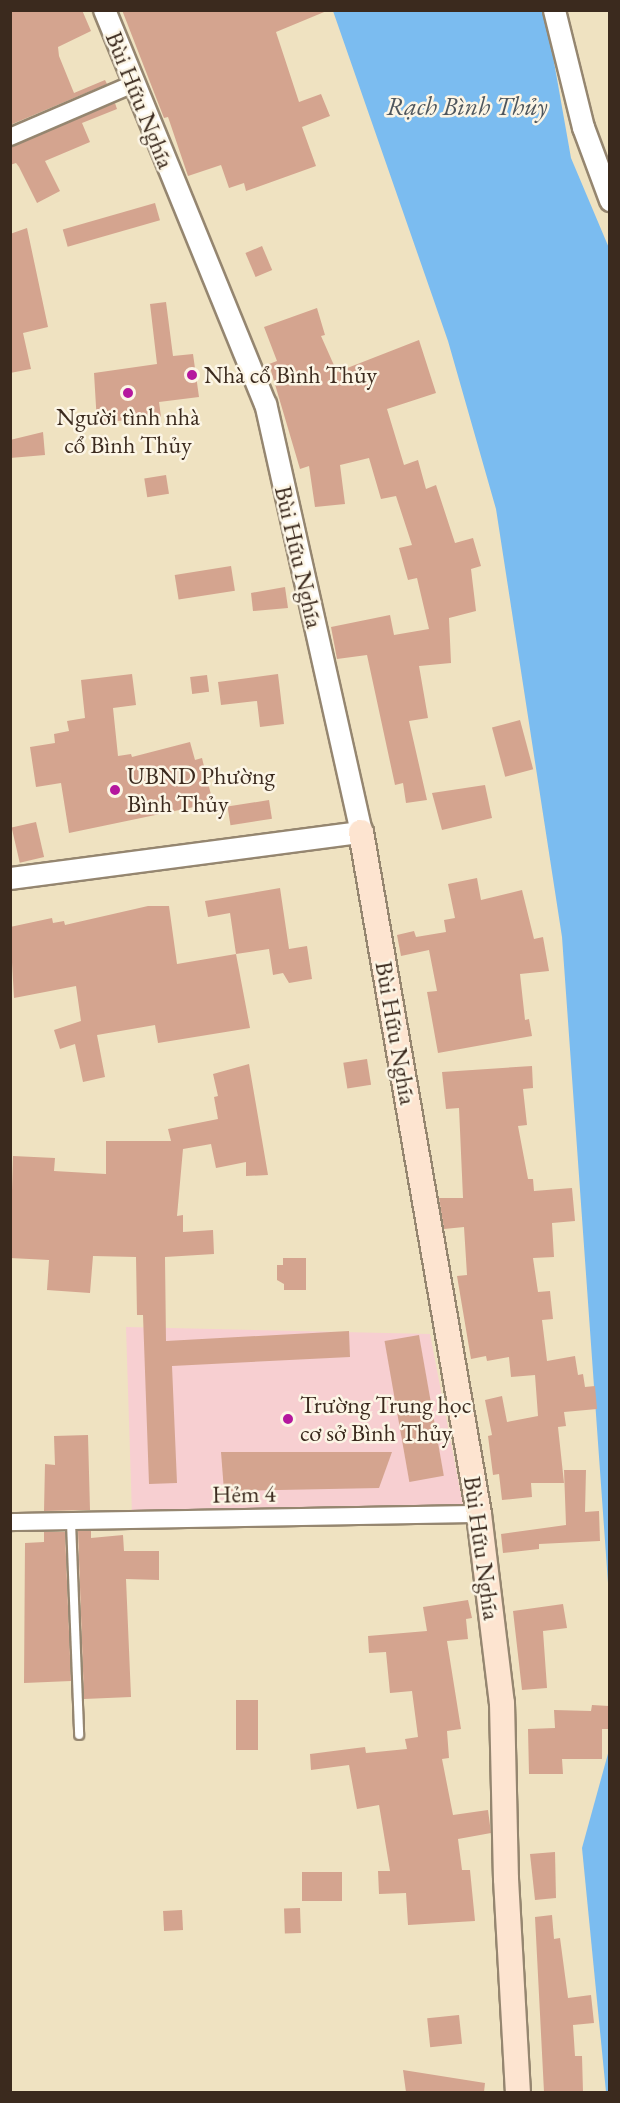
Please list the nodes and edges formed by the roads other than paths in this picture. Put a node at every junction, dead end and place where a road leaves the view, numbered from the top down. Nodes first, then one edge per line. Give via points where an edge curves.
1 (104, 10) edge
2 (554, 10) edge
3 (133, 84) junction
4 (10, 137) edge
5 (609, 200) edge
6 (361, 831) junction
7 (10, 878) edge
8 (479, 1514) junction
9 (10, 1522) edge
10 (71, 1522) junction
11 (79, 1735) dead end
12 (518, 2092) edge

1 - 3 street, Bùi Hữu Nghĩa
2 - 5 street via 583,127
3 - 4 street
3 - 6 street, Bùi Hữu Nghĩa via 265,404
6 - 7 street
6 - 8 main road, Bùi Hữu Nghĩa
8 - 10 street, Hẻm 4
8 - 12 main road, Bùi Hữu Nghĩa via 502,1703 506,1880
9 - 10 street, Hẻm 4
10 - 11 lane

